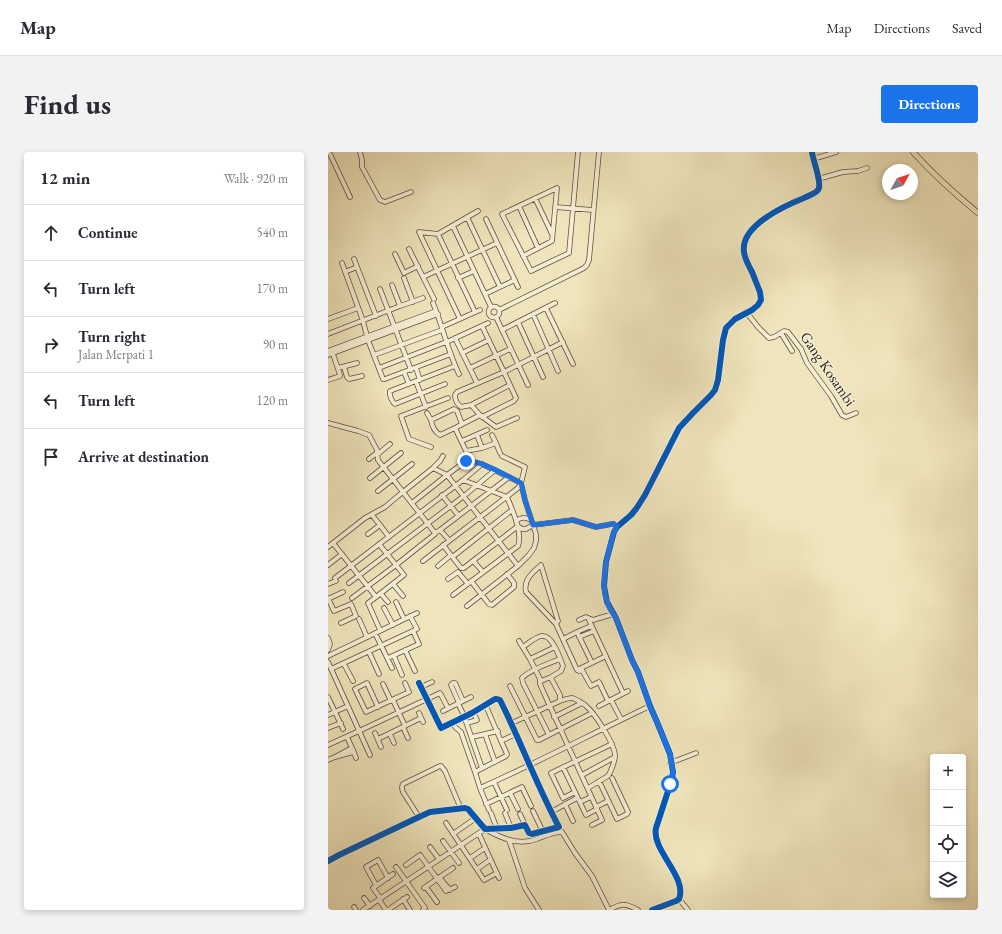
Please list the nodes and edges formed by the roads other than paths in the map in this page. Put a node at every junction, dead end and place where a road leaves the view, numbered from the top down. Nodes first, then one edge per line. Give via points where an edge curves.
1 (330, 152) edge
2 (360, 152) edge
3 (578, 152) edge
4 (599, 152) edge
5 (812, 152) edge
6 (836, 152) edge
7 (913, 152) edge
8 (813, 159) junction
9 (867, 168) dead end
10 (818, 179) junction
11 (411, 192) dead end
12 (350, 197) dead end
13 (536, 198) junction
14 (519, 206) junction
15 (555, 207) junction
16 (573, 208) junction
17 (593, 210) junction
18 (478, 211) dead end
19 (978, 213) edge
20 (467, 217) junction
21 (486, 219) dead end
22 (452, 226) junction
23 (438, 234) junction
24 (552, 235) junction
25 (497, 242) junction
26 (409, 248) dead end
27 (538, 248) junction
28 (482, 250) junction
29 (395, 254) dead end
30 (523, 256) junction
31 (467, 257) junction
32 (354, 259) dead end
33 (342, 263) dead end
34 (452, 264) junction
35 (418, 266) junction
36 (357, 267) junction
37 (437, 271) junction
38 (474, 271) junction
39 (345, 272) junction
40 (423, 277) junction
41 (404, 278) dead end
42 (458, 278) junction
43 (515, 280) junction
44 (392, 285) dead end
45 (500, 287) junction
46 (518, 287) dead end
47 (380, 289) dead end
48 (485, 294) junction
49 (423, 298) dead end
50 (413, 302) junction
51 (555, 303) dead end
52 (400, 306) junction
53 (358, 308) junction
54 (491, 308) junction
55 (546, 308) junction
56 (480, 310) dead end
57 (499, 310) junction
58 (388, 311) junction
59 (437, 312) junction
60 (474, 312) junction
61 (747, 312) junction
62 (533, 314) junction
63 (376, 316) junction
64 (496, 317) junction
65 (328, 319) edge
66 (460, 319) junction
67 (363, 321) junction
68 (518, 322) junction
69 (488, 323) dead end
70 (482, 326) junction
71 (395, 328) junction
72 (443, 328) junction
73 (502, 330) junction
74 (781, 333) junction
75 (328, 334) edge
76 (455, 338) junction
77 (368, 339) junction
78 (489, 340) junction
79 (448, 341) junction
80 (563, 342) junction
81 (401, 345) junction
82 (510, 349) junction
83 (548, 349) junction
84 (328, 351) edge
85 (792, 351) dead end
86 (462, 353) junction
87 (333, 354) junction
88 (451, 354) junction
89 (374, 355) junction
90 (496, 355) junction
91 (328, 356) edge
92 (534, 356) junction
93 (406, 357) junction
94 (357, 363) dead end
95 (518, 364) junction
96 (573, 364) dead end
97 (455, 366) junction
98 (344, 367) junction
99 (338, 368) junction
100 (379, 368) junction
101 (416, 368) junction
102 (470, 368) junction
103 (411, 370) junction
104 (558, 371) dead end
105 (404, 372) junction
106 (504, 372) junction
107 (459, 374) dead end
108 (340, 376) junction
109 (362, 376) dead end
110 (347, 377) junction
111 (543, 377) dead end
112 (328, 380) edge
113 (418, 381) junction
114 (477, 383) junction
115 (409, 384) junction
116 (445, 384) dead end
117 (528, 385) dead end
118 (510, 386) junction
119 (420, 394) junction
120 (448, 398) dead end
121 (471, 405) junction
122 (426, 407) junction
123 (427, 413) dead end
124 (856, 413) dead end
125 (481, 416) junction
126 (517, 418) dead end
127 (431, 420) junction
128 (328, 424) edge
129 (462, 424) junction
130 (455, 428) junction
131 (487, 430) dead end
132 (477, 435) junction
133 (492, 435) dead end
134 (462, 441) junction
135 (496, 443) junction
136 (390, 444) dead end
137 (431, 447) dead end
138 (482, 448) junction
139 (378, 453) junction
140 (401, 453) dead end
141 (443, 456) dead end
142 (369, 459) dead end
143 (412, 464) dead end
144 (482, 464) junction
145 (383, 467) junction
146 (433, 468) junction
147 (495, 470) junction
148 (447, 475) junction
149 (509, 477) junction
150 (370, 478) dead end
151 (392, 479) junction
152 (463, 480) junction
153 (521, 483) junction
154 (455, 486) junction
155 (477, 486) junction
156 (378, 490) dead end
157 (491, 491) junction
158 (403, 492) junction
159 (442, 495) junction
160 (464, 496) junction
161 (507, 497) junction
162 (412, 503) junction
163 (451, 506) junction
164 (471, 506) junction
165 (512, 510) junction
166 (419, 513) junction
167 (372, 515) junction
168 (458, 515) junction
169 (480, 517) junction
170 (531, 520) junction
171 (516, 522) junction
172 (427, 523) junction
173 (380, 525) junction
174 (533, 525) junction
175 (518, 526) junction
176 (617, 526) junction
177 (489, 529) junction
178 (440, 530) junction
179 (435, 533) junction
180 (368, 534) dead end
181 (389, 537) junction
182 (449, 540) junction
183 (499, 541) junction
184 (333, 543) junction
185 (379, 544) junction
186 (443, 545) junction
187 (328, 547) edge
188 (508, 553) junction
189 (342, 554) junction
190 (386, 554) junction
191 (452, 556) junction
192 (424, 560) dead end
193 (474, 560) junction
194 (396, 564) junction
195 (328, 565) edge
196 (351, 566) junction
197 (438, 566) dead end
198 (518, 566) junction
199 (483, 572) junction
200 (507, 574) junction
201 (359, 575) junction
202 (448, 579) dead end
203 (470, 582) junction
204 (349, 583) dead end
205 (328, 584) edge
206 (393, 584) junction
207 (367, 586) junction
208 (343, 592) dead end
209 (381, 594) junction
210 (481, 594) junction
211 (453, 595) dead end
212 (402, 596) dead end
213 (376, 597) junction
214 (352, 598) dead end
215 (328, 599) edge
216 (388, 602) dead end
217 (396, 602) dead end
218 (467, 606) dead end
219 (384, 608) dead end
220 (333, 610) junction
221 (328, 612) edge
222 (417, 613) dead end
223 (614, 614) junction
224 (556, 615) junction
225 (410, 616) junction
226 (550, 617) junction
227 (359, 619) dead end
228 (404, 619) junction
229 (579, 620) dead end
230 (589, 620) dead end
231 (341, 623) dead end
232 (556, 624) junction
233 (392, 625) junction
234 (592, 626) junction
235 (380, 630) junction
236 (413, 631) junction
237 (594, 631) junction
238 (577, 632) junction
239 (375, 633) junction
240 (367, 637) junction
241 (579, 637) junction
242 (328, 638) edge
243 (563, 638) junction
244 (519, 642) dead end
245 (382, 646) junction
246 (522, 647) junction
247 (555, 647) junction
248 (328, 650) edge
249 (405, 650) junction
250 (369, 652) junction
251 (328, 656) edge
252 (394, 656) junction
253 (606, 656) junction
254 (388, 658) junction
255 (530, 659) junction
256 (560, 659) junction
257 (328, 662) edge
258 (592, 663) junction
259 (344, 664) junction
260 (392, 668) dead end
261 (331, 669) junction
262 (536, 670) junction
263 (577, 670) junction
264 (415, 671) dead end
265 (380, 674) dead end
266 (402, 675) dead end
267 (551, 677) junction
268 (353, 681) dead end
269 (541, 681) junction
270 (432, 682) dead end
271 (405, 683) dead end
272 (383, 684) dead end
273 (510, 686) dead end
274 (328, 697) edge
275 (472, 697) dead end
276 (427, 699) junction
277 (610, 700) junction
278 (392, 701) junction
279 (560, 701) junction
280 (460, 702) junction
281 (582, 703) junction
282 (348, 706) junction
283 (486, 706) junction
284 (550, 706) junction
285 (599, 706) dead end
286 (650, 706) junction
287 (378, 707) junction
288 (448, 708) junction
289 (443, 711) dead end
290 (538, 711) junction
291 (335, 712) junction
292 (473, 712) junction
293 (399, 713) junction
294 (419, 713) dead end
295 (592, 713) junction
296 (328, 715) edge
297 (464, 716) junction
298 (525, 717) junction
299 (554, 717) junction
300 (483, 719) dead end
301 (477, 720) junction
302 (621, 720) junction
303 (453, 722) junction
304 (340, 723) junction
305 (466, 723) junction
306 (512, 723) junction
307 (404, 727) junction
308 (328, 728) edge
309 (603, 728) junction
310 (343, 729) dead end
311 (560, 730) junction
312 (360, 731) junction
313 (498, 731) junction
314 (375, 733) dead end
315 (390, 734) junction
316 (485, 734) junction
317 (516, 734) junction
318 (549, 735) junction
319 (347, 737) junction
320 (472, 737) junction
321 (408, 738) dead end
322 (378, 739) junction
323 (501, 741) junction
324 (394, 744) dead end
325 (612, 744) junction
326 (328, 745) edge
327 (568, 746) junction
328 (382, 747) dead end
329 (353, 750) junction
330 (696, 753) dead end
331 (370, 755) dead end
332 (615, 757) junction
333 (356, 758) dead end
334 (328, 760) edge
335 (495, 762) junction
336 (575, 762) junction
337 (670, 762) junction
338 (530, 765) junction
339 (563, 767) junction
340 (482, 768) junction
341 (475, 772) junction
342 (582, 775) junction
343 (612, 778) dead end
344 (599, 781) junction
345 (494, 782) junction
346 (480, 788) junction
347 (588, 788) junction
348 (575, 792) junction
349 (510, 793) junction
350 (501, 797) junction
351 (591, 797) junction
352 (578, 800) junction
353 (608, 801) junction
354 (486, 804) junction
355 (565, 804) junction
356 (531, 806) dead end
357 (596, 808) junction
358 (461, 809) junction
359 (533, 811) dead end
360 (551, 812) junction
361 (419, 817) junction
362 (473, 820) dead end
363 (573, 821) dead end
364 (446, 823) dead end
365 (525, 825) junction
366 (592, 825) dead end
367 (511, 828) junction
368 (497, 829) junction
369 (485, 830) junction
370 (543, 832) junction
371 (453, 834) junction
372 (479, 834) junction
373 (509, 840) junction
374 (443, 841) dead end
375 (461, 845) junction
376 (430, 847) dead end
377 (485, 848) junction
378 (450, 852) junction
379 (470, 858) junction
380 (440, 859) junction
381 (490, 860) junction
382 (328, 861) edge
383 (459, 863) dead end
384 (406, 865) dead end
385 (429, 866) junction
386 (366, 867) junction
387 (396, 867) dead end
388 (453, 868) dead end
389 (361, 869) dead end
390 (477, 869) junction
391 (496, 872) junction
392 (393, 874) dead end
393 (388, 878) junction
394 (438, 878) junction
395 (499, 878) dead end
396 (407, 881) junction
397 (376, 885) junction
398 (455, 887) dead end
399 (364, 898) dead end
400 (380, 899) junction
401 (679, 899) junction
402 (437, 902) dead end
403 (370, 906) junction
404 (390, 909) edge
405 (363, 910) edge
406 (410, 910) edge
407 (423, 910) edge
408 (539, 910) edge
409 (609, 910) edge
410 (638, 910) edge
411 (652, 910) edge
412 (688, 910) edge

1 - 12 street
2 - 11 street via 362,167 382,202
3 - 16 street
4 - 17 street
5 - 8 street
6 - 8 street
7 - 19 main road via 938,179
8 - 10 street
9 - 10 street
10 - 61 street via 816,193 769,216 748,236 744,247 745,257 761,300
13 - 14 street
13 - 15 street via 557,188
13 - 24 street
14 - 27 street
14 - 30 street via 502,214
15 - 16 street
15 - 24 street
16 - 17 street
16 - 30 street via 569,253 531,271
17 - 57 street via 587,265
18 - 20 street
20 - 22 street
20 - 28 street
21 - 25 street
22 - 23 street
22 - 31 street
23 - 34 street
23 - 37 street via 419,232
24 - 27 street via 552,241
25 - 28 street
25 - 43 street
26 - 35 street
27 - 30 street
28 - 31 street
28 - 45 street
29 - 35 street via 404,273
31 - 34 street
31 - 38 street
32 - 36 street
33 - 39 street
34 - 37 street
34 - 42 street
35 - 40 street
36 - 39 street
36 - 63 street
37 - 40 street
37 - 66 street
38 - 42 street
38 - 48 street
39 - 53 street
40 - 59 street
41 - 50 street
42 - 60 street
43 - 45 street
43 - 46 street
44 - 52 street
45 - 48 street
47 - 58 street
48 - 54 street
49 - 50 street
50 - 52 street
51 - 55 street
52 - 58 street
53 - 65 street
53 - 67 street
54 - 57 street
54 - 64 street via 488,311 489,315
55 - 62 street
55 - 80 street
56 - 60 street
57 - 64 street
58 - 63 street
58 - 71 street
59 - 71 street
59 - 72 street
60 - 66 street
61 - 74 street, Gang Kosambi via 769,338
61 - 176 street via 724,331 718,380 713,392 679,428 636,509
62 - 68 street
62 - 83 street
63 - 67 street
64 - 73 street
66 - 72 street
67 - 75 street
67 - 77 street
68 - 73 street
68 - 92 street
69 - 70 street
70 - 76 street
70 - 78 street
71 - 77 street
71 - 81 street
72 - 79 street
72 - 81 street
73 - 82 street
74 - 85 street
74 - 124 street, Gang Kosambi via 788,332 801,349 807,363 844,417
76 - 79 street
76 - 86 street
77 - 84 street
77 - 87 street
77 - 89 street
78 - 86 street
78 - 90 street
79 - 88 street
79 - 93 street
80 - 83 street
80 - 96 street
81 - 89 street
81 - 93 street
82 - 90 street
82 - 95 street
83 - 92 street
83 - 104 street
86 - 102 street
87 - 91 street
87 - 99 street
88 - 97 street
88 - 101 street
89 - 100 street
90 - 102 street
90 - 106 street
92 - 95 street
92 - 111 street
93 - 100 street
93 - 103 street
94 - 98 street
95 - 106 street
95 - 117 street
97 - 107 street
97 - 113 street
98 - 99 street
98 - 110 street
99 - 108 street
100 - 105 street via 385,380
101 - 103 street
101 - 113 street
102 - 114 street
103 - 105 street
105 - 115 street
106 - 114 street
106 - 118 street
108 - 110 street
108 - 112 street
109 - 110 street via 351,379
113 - 115 street
113 - 119 street
114 - 121 street via 455,395 461,407
115 - 119 street via 390,391 395,404
116 - 119 street
118 - 121 street
118 - 125 street via 516,398 514,401
119 - 122 street
120 - 122 street
121 - 125 street
122 - 137 street via 401,416 409,439
123 - 127 street
125 - 126 street via 496,427
125 - 129 street
127 - 129 street via 454,409
127 - 130 street via 440,435
128 - 139 street via 367,434
129 - 130 street
130 - 134 street
131 - 132 street
132 - 134 street
132 - 138 street
133 - 135 street
134 - 138 street via 466,451
135 - 138 street
135 - 153 street via 501,455 525,467
136 - 139 street
139 - 142 street
139 - 145 street via 378,460
140 - 145 street
141 - 146 street
143 - 151 street
144 - 147 street
144 - 148 street via 466,461
144 - 152 street
145 - 150 street
145 - 151 street
146 - 148 street
146 - 158 street
147 - 149 street
147 - 155 street
148 - 154 street
148 - 162 street
149 - 153 street
149 - 157 street
151 - 156 street
151 - 158 street
152 - 154 street
152 - 155 street
153 - 161 street
153 - 170 street
154 - 159 street
154 - 160 street
155 - 157 street
155 - 160 street
157 - 161 street
157 - 164 street
158 - 162 street
158 - 167 street
159 - 163 street
159 - 166 street
160 - 163 street
160 - 164 street
161 - 165 street
161 - 169 street
162 - 166 street
163 - 168 street
163 - 172 street
164 - 168 street
164 - 169 street
165 - 171 street
165 - 177 street
166 - 172 street
166 - 181 street
167 - 173 street
167 - 184 street
168 - 178 street
169 - 177 street
169 - 182 street
170 - 171 street via 524,518
170 - 174 street
171 - 175 street
172 - 179 street
172 - 190 street
173 - 180 street
173 - 181 street
174 - 175 street via 524,529
174 - 176 street via 573,520 596,527 612,524
174 - 198 street via 536,534 534,548
175 - 183 street
175 - 188 street via 519,545
176 - 223 street via 604,574 605,595
177 - 183 street
177 - 191 street
178 - 179 street
178 - 182 street
179 - 194 street
181 - 185 street
182 - 186 street
183 - 188 street
183 - 193 street
184 - 187 street
184 - 189 street
185 - 190 street
185 - 196 street
186 - 191 street
186 - 192 street
188 - 198 street
188 - 199 street
189 - 195 street
189 - 196 street
190 - 194 street
190 - 201 street
191 - 193 street via 460,568
191 - 197 street
193 - 199 street
194 - 206 street via 404,575
194 - 207 street
196 - 201 street
196 - 205 street
198 - 200 street
199 - 203 street
200 - 210 street
200 - 210 street via 514,587 492,604 489,604
201 - 204 street
201 - 207 street
202 - 203 street via 458,572
203 - 210 street
203 - 211 street
206 - 209 street
206 - 212 street
207 - 213 street
207 - 214 street
208 - 215 street
209 - 213 street
209 - 216 street
210 - 218 street
213 - 235 street via 368,603
215 - 220 street
217 - 228 street
219 - 233 street
220 - 221 street
220 - 231 street via 334,612 351,604 356,616
222 - 225 street
223 - 229 street via 593,620 586,617
223 - 286 street
224 - 226 street
224 - 226 street via 541,565 530,574 525,587 526,592
224 - 232 street
225 - 228 street
225 - 236 street via 417,629
226 - 232 street
227 - 240 street
228 - 233 street
230 - 234 street
232 - 243 street
233 - 235 street
234 - 237 street
234 - 238 street
235 - 239 street
236 - 245 street
236 - 249 street via 419,644
237 - 241 street
237 - 253 street
238 - 241 street
238 - 243 street
239 - 240 street
239 - 245 street
240 - 251 street
241 - 258 street
242 - 248 street
243 - 263 street
244 - 246 street
245 - 250 street
245 - 254 street
246 - 247 street via 543,636 548,637
246 - 255 street
247 - 255 street
247 - 256 street
249 - 252 street
249 - 264 street
250 - 259 street
250 - 265 street
252 - 254 street
252 - 266 street
253 - 258 street
253 - 277 street via 626,692
254 - 260 street
255 - 262 street
256 - 262 street
256 - 267 street via 562,669
257 - 261 street
258 - 263 street
259 - 261 street
259 - 268 street
261 - 282 street
262 - 269 street
262 - 290 street via 522,678
263 - 277 street via 582,670 591,686 599,682
267 - 269 street
267 - 279 street via 560,695
269 - 284 street via 541,687
270 - 276 street via 420,685
271 - 278 street via 409,692
272 - 278 street
273 - 298 street
274 - 291 street
275 - 280 street
276 - 288 street via 440,693
276 - 293 street
276 - 303 street via 441,728
277 - 285 street
277 - 302 street
278 - 287 street
278 - 293 street
279 - 281 street via 570,698
279 - 284 street
280 - 288 street
280 - 297 street
281 - 295 street
281 - 299 street
282 - 291 street
282 - 312 street
283 - 292 street
283 - 306 street via 499,699
283 - 313 street
284 - 290 street
284 - 299 street
286 - 302 street
286 - 337 street via 670,754
287 - 287 street via 367,683 355,689 366,712
288 - 289 street
290 - 298 street
290 - 318 street
291 - 296 street
291 - 304 street
292 - 297 street
292 - 301 street
293 - 307 street
293 - 312 street
294 - 307 street via 422,720
295 - 309 street
295 - 311 street
297 - 303 street
297 - 305 street
298 - 306 street
298 - 318 street via 537,740
299 - 311 street
300 - 301 street
301 - 305 street
302 - 309 street
303 - 341 street via 460,732
304 - 308 street
304 - 310 street
305 - 320 street
306 - 317 street
307 - 315 street
307 - 321 street
309 - 325 street
309 - 327 street
311 - 318 street
311 - 327 street
312 - 319 street
312 - 331 street
313 - 316 street
313 - 323 street
314 - 322 street
315 - 322 street
315 - 324 street
316 - 320 street
316 - 335 street
317 - 323 street
317 - 338 street
319 - 326 street
319 - 329 street
320 - 340 street
322 - 328 street
323 - 335 street via 507,754
325 - 332 street
325 - 336 street
327 - 336 street
327 - 338 street
329 - 333 street
329 - 334 street
330 - 337 street
332 - 342 street
332 - 344 street via 608,776
335 - 340 street
336 - 339 street
336 - 342 street
337 - 401 street via 672,779 655,833 679,881
338 - 345 street
338 - 360 street
339 - 348 street
339 - 348 street via 551,773 563,798
340 - 341 street
341 - 346 street
342 - 347 street
343 - 353 street via 627,814 617,819
344 - 347 street
344 - 353 street
345 - 346 street
345 - 350 street
346 - 354 street
347 - 351 street
348 - 352 street
349 - 350 street
349 - 356 street via 522,787
349 - 365 street
350 - 354 street
350 - 367 street
351 - 352 street
351 - 357 street
352 - 355 street
352 - 357 street via 586,815
353 - 357 street
354 - 368 street
355 - 360 street
355 - 363 street
357 - 366 street via 602,820
358 - 361 street via 430,812
358 - 361 street via 445,771 440,766 402,786 403,792
358 - 369 street via 468,809
359 - 370 street
360 - 370 street via 559,827
361 - 382 street
362 - 371 street
364 - 371 street
365 - 367 street
365 - 370 street via 530,834
367 - 368 street
368 - 369 street
369 - 372 street
369 - 373 street
371 - 375 street
372 - 375 street
372 - 377 street
373 - 408 street via 525,888
373 - 409 street via 522,842 562,832 592,876
374 - 378 street
375 - 378 street
375 - 379 street
376 - 380 street
377 - 379 street
377 - 381 street
378 - 380 street
378 - 383 street
379 - 390 street
380 - 385 street
381 - 390 street
381 - 391 street
384 - 385 street via 420,855
385 - 394 street
385 - 396 street
386 - 389 street
386 - 393 street via 378,860
386 - 397 street
387 - 396 street
388 - 394 street
390 - 391 street via 484,880
391 - 395 street
392 - 393 street
393 - 397 street
394 - 398 street via 446,892
394 - 402 street via 425,888
396 - 400 street
396 - 407 street via 425,908
397 - 400 street via 373,888
399 - 403 street
400 - 403 street
400 - 404 street
401 - 411 street
401 - 412 street
403 - 405 street
404 - 406 street via 405,898
409 - 410 street via 622,904

